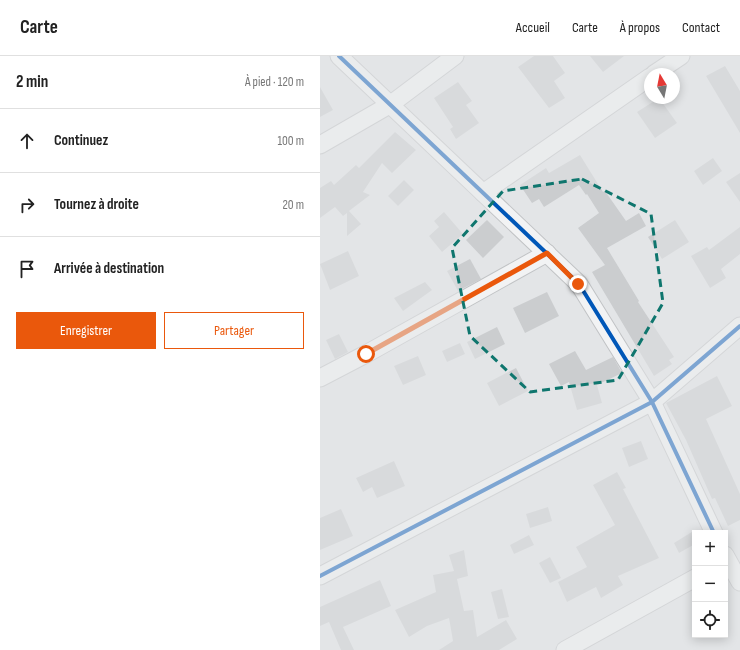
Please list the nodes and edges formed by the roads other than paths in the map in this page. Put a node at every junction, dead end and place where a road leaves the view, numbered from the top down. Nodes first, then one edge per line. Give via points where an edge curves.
1 (339, 56) edge
2 (455, 56) edge
3 (681, 56) edge
4 (663, 68) edge
5 (644, 81) edge
6 (391, 104) junction
7 (320, 145) edge
8 (483, 193) junction
9 (547, 253) junction
10 (740, 326) edge
11 (320, 378) edge
12 (652, 402) junction
13 (713, 530) edge
14 (729, 557) edge
15 (320, 576) edge
16 (692, 580) edge
17 (740, 582) edge
18 (565, 650) edge

1 - 6 street
2 - 6 street
3 - 4 street
5 - 8 street
6 - 7 street
6 - 8 street
8 - 9 street
9 - 11 street
9 - 12 street via 578,284
10 - 12 street
12 - 13 street
12 - 15 street
14 - 17 street
16 - 18 street

